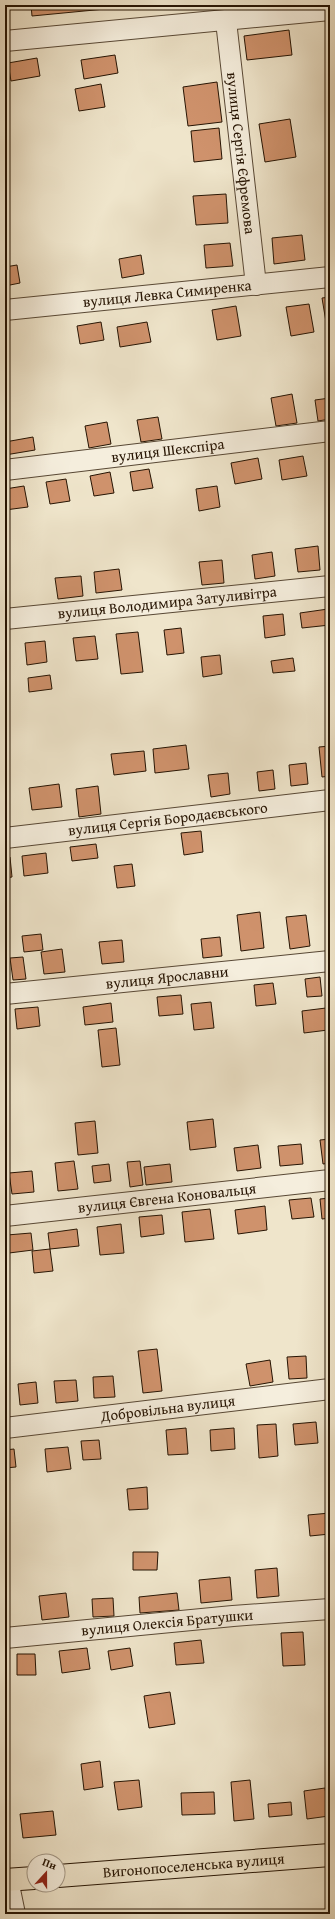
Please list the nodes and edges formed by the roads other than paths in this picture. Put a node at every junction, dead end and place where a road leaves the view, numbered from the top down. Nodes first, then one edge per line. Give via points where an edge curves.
1 (330, 10) edge
2 (226, 21) junction
3 (5, 41) edge
4 (330, 277) edge
5 (256, 285) junction
6 (5, 310) edge
7 (330, 430) edge
8 (5, 470) edge
9 (330, 586) edge
10 (5, 619) edge
11 (330, 800) edge
12 (5, 838) edge
13 (330, 961) edge
14 (5, 994) edge
15 (330, 1180) edge
16 (5, 1216) edge
17 (330, 1389) edge
18 (5, 1428) edge
19 (330, 1609) edge
20 (5, 1638) edge
21 (330, 1854) edge
22 (66, 1875) edge
23 (26, 1879) edge
24 (7, 1880) edge
25 (15, 1914) edge

1 - 2 street
2 - 3 street
2 - 5 street, вулиця Сергія Єфремова
4 - 5 street, вулиця Левка Симиренка
5 - 6 street, вулиця Левка Симиренка
7 - 8 street, вулиця Шекспіра
9 - 10 street, вулиця Володимира Затуливітра
11 - 12 street, вулиця Сергія Бородаєвського
13 - 14 street, вулиця Ярославни
15 - 16 street, вулиця Євгена Коновальця
17 - 18 street, Добровільна вулиця
19 - 20 street, вулиця Олексія Братушки
21 - 22 main road, Вигонопоселенська вулиця
23 - 24 main road
24 - 25 street

